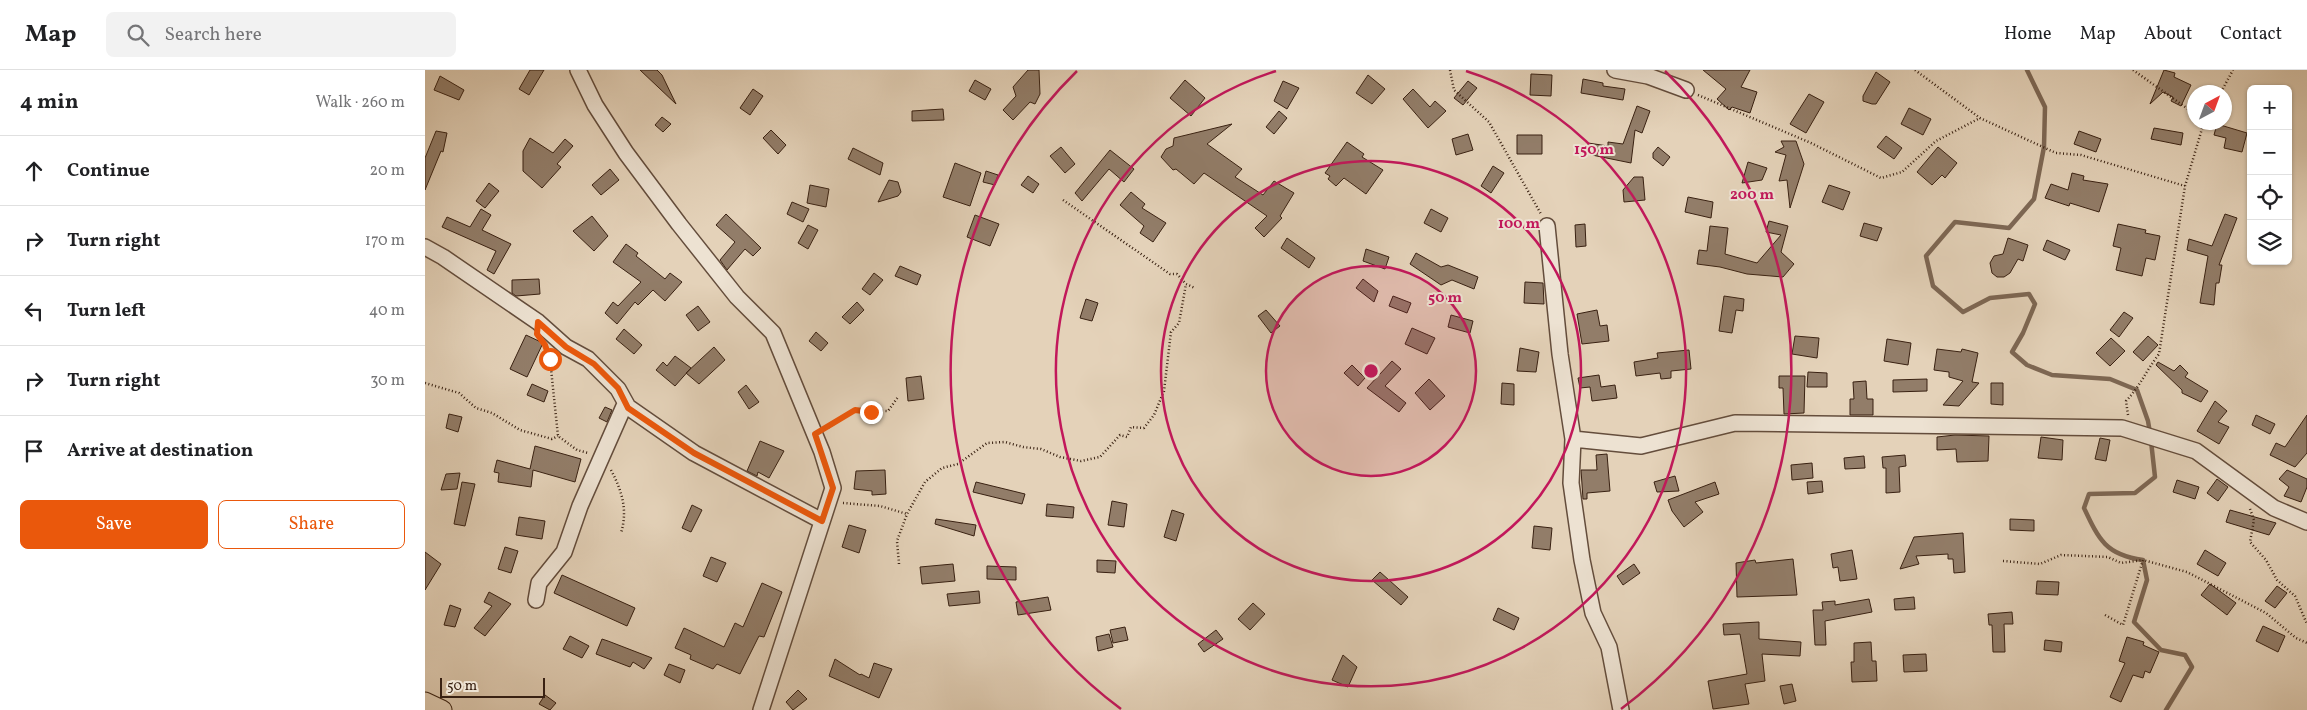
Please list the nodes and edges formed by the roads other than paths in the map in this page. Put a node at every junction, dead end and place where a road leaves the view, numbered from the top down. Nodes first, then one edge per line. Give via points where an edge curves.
1 (578, 70) edge
2 (1615, 70) edge
3 (1687, 90) road end
4 (1547, 226) road end
5 (425, 247) edge
6 (625, 404) junction
7 (1573, 439) junction
8 (822, 521) junction
9 (2307, 522) edge
10 (536, 600) dead end
11 (425, 702) edge
12 (442, 710) edge
13 (761, 710) edge
14 (1621, 710) edge

1 - 8 street via 595,105 626,153 737,297 773,333 815,434 833,488
2 - 3 street via 1648,76
4 - 7 street via 1560,354
5 - 6 street via 538,322 566,347 594,364 618,388
6 - 8 street via 694,453
6 - 10 street via 580,506 564,552 539,583
7 - 9 street via 1641,446 1735,423 2122,428 2196,451 2274,508
7 - 14 street via 1571,482 1582,560 1593,613 1609,647
8 - 13 street
11 - 12 main road

